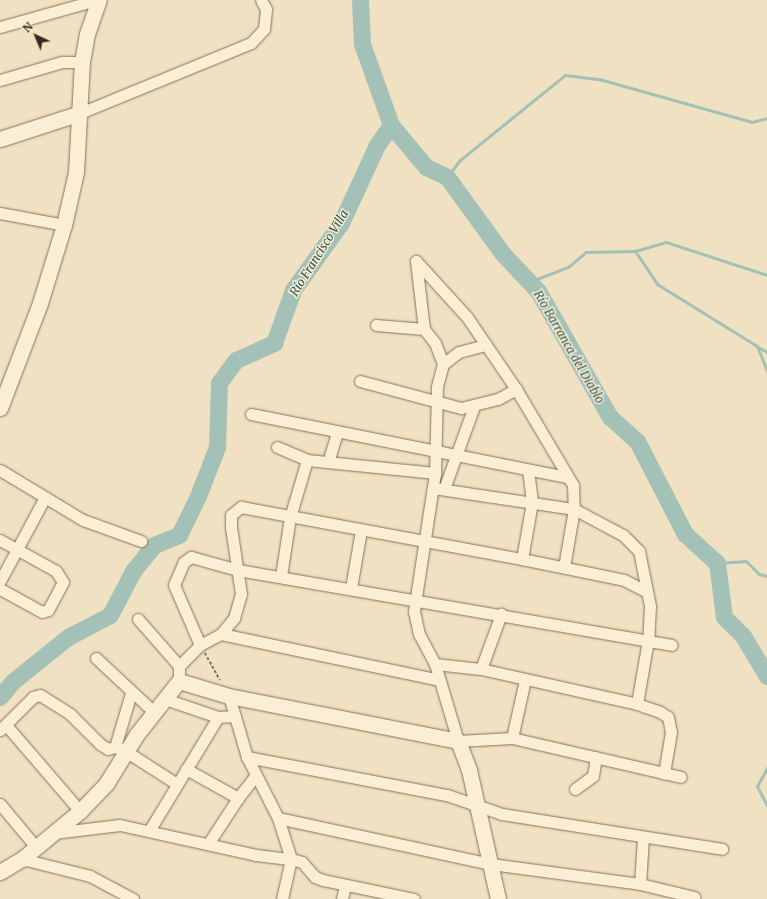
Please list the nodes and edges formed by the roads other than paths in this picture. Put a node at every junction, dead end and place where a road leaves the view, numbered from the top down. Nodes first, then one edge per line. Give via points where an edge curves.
1 (96, 0) edge
2 (100, 0) edge
3 (261, 0) edge
4 (0, 27) edge
5 (82, 62) junction
6 (0, 80) edge
7 (80, 113) junction
8 (0, 139) edge
9 (0, 213) edge
10 (64, 225) junction
11 (376, 325) dead end
12 (424, 329) junction
13 (486, 345) junction
14 (442, 364) junction
15 (360, 381) dead end
16 (516, 390) junction
17 (437, 400) junction
18 (474, 406) junction
19 (0, 408) edge
20 (251, 414) dead end
21 (338, 432) junction
22 (277, 448) dead end
23 (435, 453) junction
24 (457, 456) junction
25 (306, 460) junction
26 (328, 462) junction
27 (0, 470) edge
28 (528, 470) junction
29 (435, 474) junction
30 (566, 478) junction
31 (438, 489) junction
32 (46, 497) junction
33 (532, 502) junction
34 (574, 509) junction
35 (290, 517) junction
36 (361, 530) junction
37 (0, 540) edge
38 (141, 541) dead end
39 (425, 541) junction
40 (17, 549) junction
41 (522, 559) junction
42 (564, 567) junction
43 (238, 570) junction
44 (281, 576) junction
45 (0, 581) edge
46 (351, 588) junction
47 (0, 589) edge
48 (646, 591) junction
49 (416, 599) junction
50 (501, 614) junction
51 (138, 619) dead end
52 (221, 634) junction
53 (648, 640) junction
54 (672, 644) dead end
55 (200, 645) junction
56 (96, 658) dead end
57 (435, 664) junction
58 (481, 669) junction
59 (179, 673) junction
60 (440, 680) junction
61 (525, 680) junction
62 (132, 693) junction
63 (229, 696) junction
64 (165, 699) junction
65 (638, 704) junction
66 (155, 713) junction
67 (235, 716) junction
68 (218, 717) junction
69 (3, 727) edge
70 (512, 738) junction
71 (458, 741) junction
72 (121, 750) junction
73 (247, 757) junction
74 (596, 757) junction
75 (186, 769) junction
76 (664, 773) junction
77 (256, 774) junction
78 (681, 777) dead end
79 (177, 784) junction
80 (575, 789) dead end
81 (238, 798) junction
82 (0, 804) edge
83 (476, 805) junction
84 (80, 811) junction
85 (278, 818) junction
86 (149, 831) junction
87 (52, 834) junction
88 (643, 837) junction
89 (208, 844) junction
90 (36, 847) junction
91 (722, 848) dead end
92 (22, 859) junction
93 (291, 859) junction
94 (491, 864) junction
95 (0, 872) edge
96 (640, 884) junction
97 (344, 886) junction
98 (694, 897) dead end
99 (133, 899) edge
100 (282, 899) edge
101 (342, 899) edge
102 (414, 899) edge
103 (498, 899) edge

1 - 4 street
2 - 5 main road via 87,34
3 - 7 street via 266,9 264,29 251,43
5 - 6 street via 62,62
5 - 7 main road
7 - 8 main road
7 - 10 main road via 76,172
9 - 10 street
10 - 19 main road via 40,303
11 - 12 street
12 - 13 street via 416,261 467,316
12 - 14 street via 435,343
13 - 14 street via 459,352
13 - 16 street
14 - 17 street
15 - 17 street
16 - 18 street via 498,400
16 - 30 street
17 - 18 street via 461,408
17 - 23 street
18 - 24 street
20 - 21 street
21 - 23 street
21 - 26 street
22 - 25 street
23 - 24 street
23 - 29 street
24 - 28 street
24 - 31 street
25 - 26 street
25 - 35 street
26 - 29 street
27 - 32 street
28 - 30 street
28 - 33 street
29 - 31 street
30 - 34 street via 573,485
31 - 33 street
31 - 39 street
32 - 38 street via 83,520
32 - 40 street
33 - 34 street
33 - 41 street
34 - 42 street
34 - 48 street via 623,535 639,551
35 - 36 street
35 - 43 street via 241,507 234,510 230,527
35 - 44 street
36 - 39 street
36 - 46 street
37 - 40 street
39 - 41 street
39 - 49 street
40 - 45 street
40 - 47 street via 56,571 63,582 61,589 48,610 42,612
41 - 42 street
42 - 48 street via 624,580
43 - 44 street
43 - 52 street via 241,594 234,618
43 - 55 street via 191,557 184,562 174,585
44 - 46 street
46 - 49 street
48 - 53 street via 650,606
49 - 50 street
49 - 57 street via 414,611 419,634
50 - 53 street
50 - 58 street
51 - 59 street
52 - 55 street
52 - 60 street
53 - 54 street
53 - 65 street
55 - 59 street
56 - 62 street
57 - 58 street
57 - 60 street
58 - 61 street
59 - 63 main road
59 - 64 main road
60 - 71 street
61 - 65 street
61 - 70 street
62 - 66 street
62 - 72 street
63 - 67 street
63 - 71 main road
64 - 66 main road
64 - 68 street
65 - 76 street via 668,718 671,732
66 - 72 main road
67 - 68 street
67 - 73 street
68 - 75 street
69 - 72 street via 33,697 40,695 70,714 100,744 108,749
69 - 84 street
70 - 71 street
70 - 74 street
71 - 83 main road via 469,770
72 - 79 street
72 - 84 main road via 106,784
73 - 77 street
73 - 83 street via 447,795
74 - 76 street
74 - 80 street via 594,776
75 - 79 street
75 - 81 street
76 - 78 street
77 - 81 street
77 - 85 street
79 - 86 street
81 - 89 street
82 - 90 street
83 - 88 street via 502,814
83 - 94 main road
84 - 87 main road
85 - 93 street
85 - 94 street
86 - 87 street via 120,825
86 - 89 street
87 - 90 main road
88 - 91 street
88 - 96 street
89 - 93 street
90 - 92 main road
92 - 95 main road
92 - 99 street via 90,876
93 - 97 street via 302,862 315,877
93 - 100 street
94 - 96 street
94 - 103 main road
96 - 98 street
97 - 101 street
97 - 102 street

